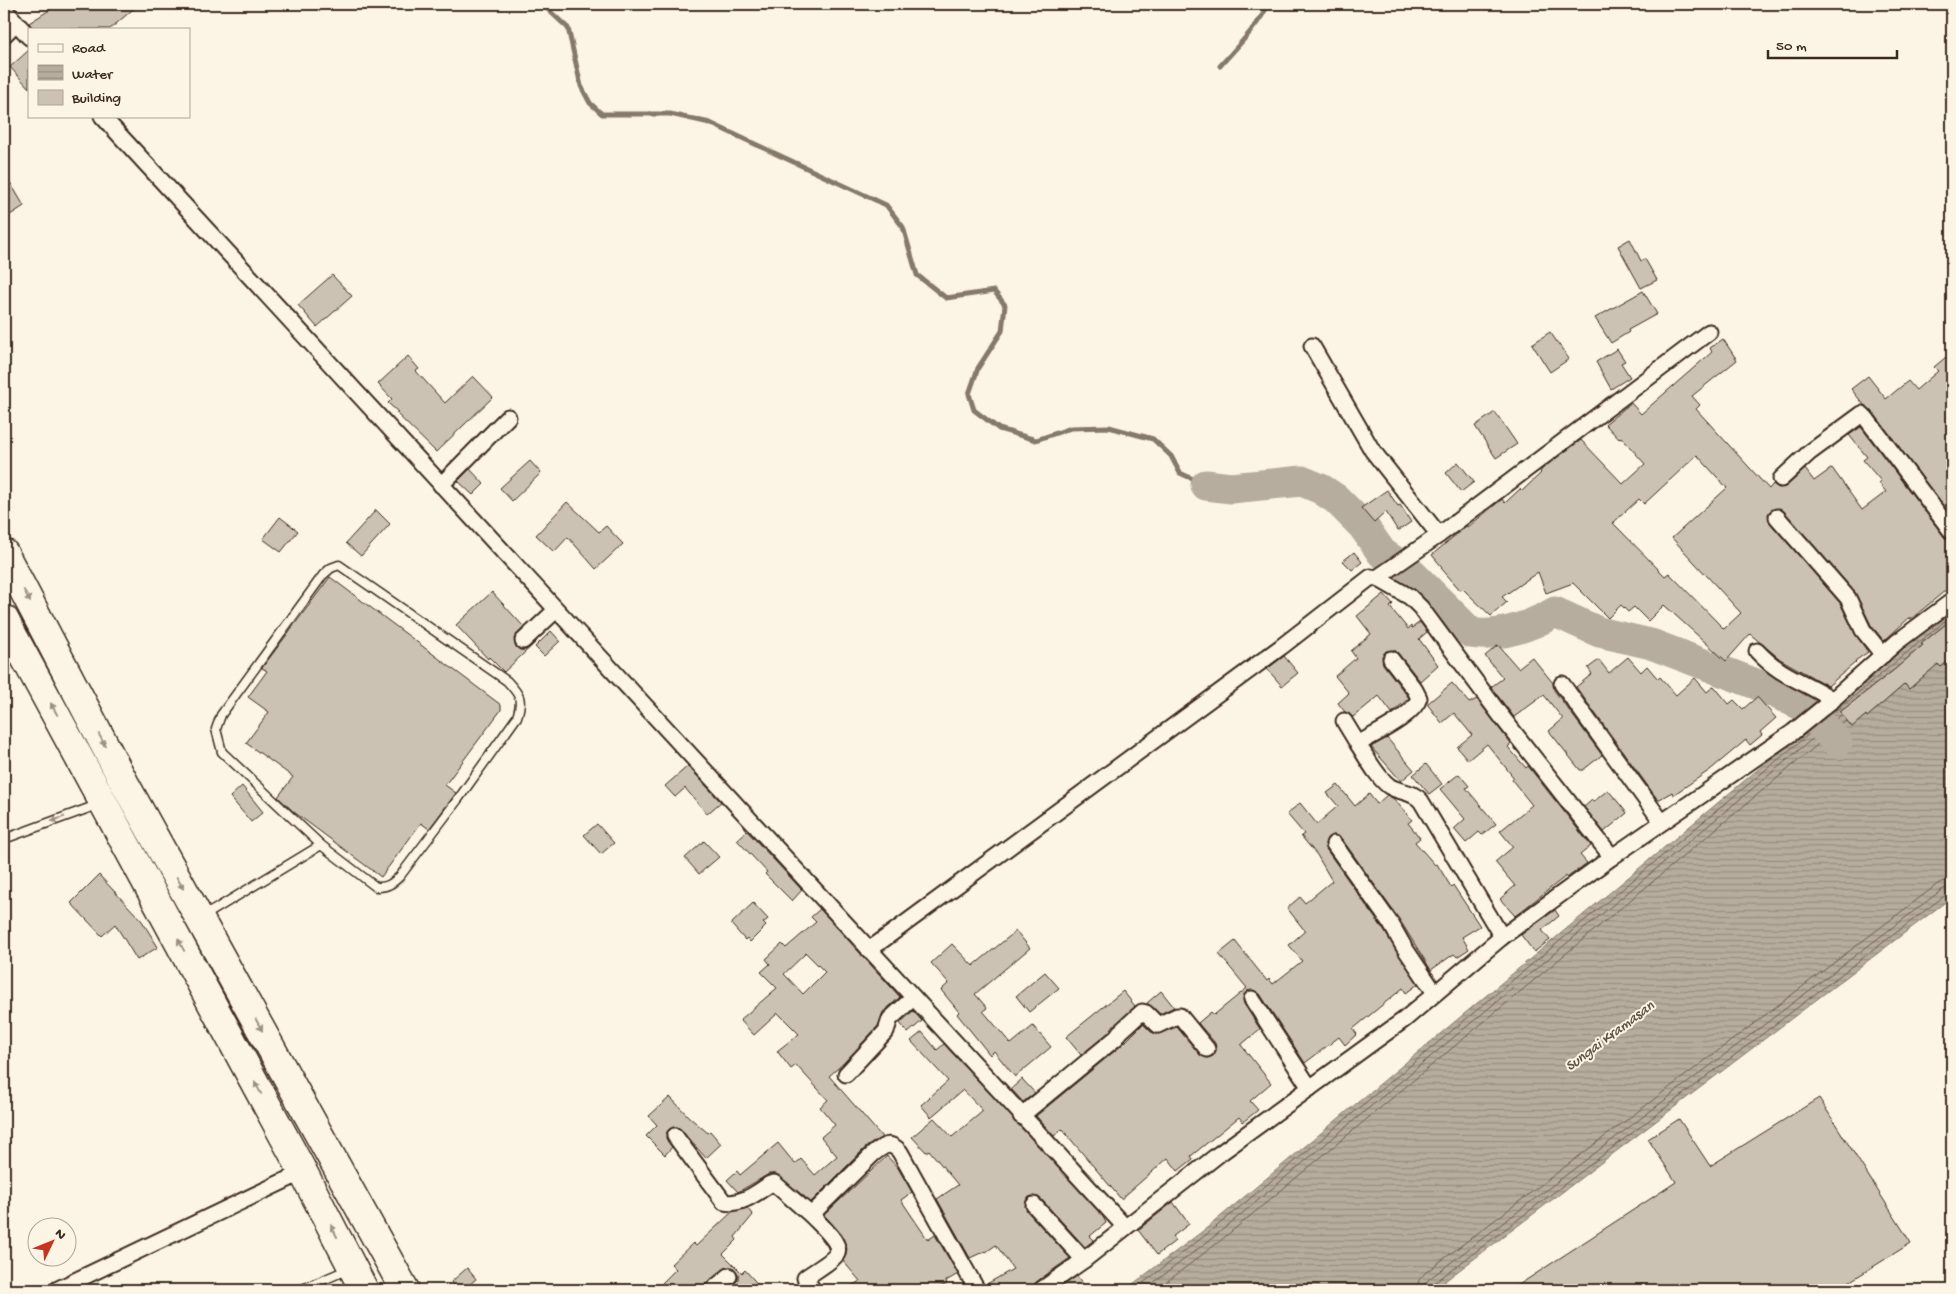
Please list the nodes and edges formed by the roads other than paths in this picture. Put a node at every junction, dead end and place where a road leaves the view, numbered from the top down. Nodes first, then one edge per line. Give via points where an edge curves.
1 (4, 9) edge
2 (16, 23) junction
3 (4, 35) edge
4 (28, 36) edge
5 (104, 118) edge
6 (1709, 332) dead end
7 (1312, 346) dead end
8 (508, 417) dead end
9 (1781, 479) dead end
10 (441, 486) junction
11 (1777, 517) dead end
12 (1952, 532) edge
13 (1439, 534) junction
14 (4, 553) edge
15 (1381, 575) junction
16 (1952, 601) edge
17 (556, 610) junction
18 (4, 619) edge
19 (523, 641) dead end
20 (1757, 651) dead end
21 (1883, 655) junction
22 (1391, 659) dead end
23 (1562, 684) dead end
24 (1832, 701) junction
25 (1344, 721) dead end
26 (1358, 744) junction
27 (104, 803) junction
28 (1662, 822) junction
29 (4, 839) edge
30 (1334, 844) dead end
31 (321, 845) junction
32 (1612, 857) junction
33 (200, 918) junction
34 (1502, 936) junction
35 (869, 950) junction
36 (1435, 993) junction
37 (914, 998) junction
38 (1252, 999) dead end
39 (1207, 1049) dead end
40 (846, 1074) dead end
41 (1310, 1088) junction
42 (1021, 1116) junction
43 (675, 1136) dead end
44 (303, 1172) junction
45 (1034, 1205) dead end
46 (811, 1215) junction
47 (1125, 1227) junction
48 (1084, 1260) junction
49 (729, 1276) dead end
50 (358, 1279) edge
51 (56, 1290) edge
52 (300, 1290) edge
53 (405, 1290) edge
54 (712, 1290) edge
55 (813, 1290) edge
56 (978, 1290) edge
57 (1041, 1290) edge

1 - 2 street
2 - 3 street
2 - 4 street
5 - 10 street
6 - 13 street
7 - 13 street via 1372,450
8 - 10 street
9 - 12 street via 1809,453 1862,414
10 - 17 street
11 - 21 street via 1848,598 1863,630
13 - 15 street
14 -> 33 highway
15 - 32 street via 1421,608
15 - 35 street via 1361,583 1281,647
16 - 21 street
17 - 19 street
17 - 35 street
27 -> 18 highway
20 - 24 street via 1780,672 1817,689
21 - 24 street
22 - 26 street via 1415,690 1419,698 1417,705
23 - 28 street
24 - 28 street via 1793,732
25 - 26 street
26 - 34 street via 1384,782 1413,794 1421,801
27 -> 29 lane
44 -> 27 highway
28 - 32 street
30 - 36 street
31 - 31 lane via 222,752 216,729 222,715 323,575 339,565 508,681 518,692 521,704 517,717 465,790 393,883 384,888 376,887
31 - 33 lane
32 - 34 street
33 -> 53 highway
34 - 36 street
35 - 37 street
36 - 41 street via 1405,1019
37 - 40 street via 890,1019 886,1031
37 - 42 street
38 - 41 street
39 - 42 street via 1180,1016 1158,1025 1142,1012 1116,1038
41 - 47 street
42 - 47 street
43 - 46 street via 724,1202 746,1199 774,1183
50 -> 44 highway
44 - 51 street
45 - 48 street
46 - 55 street via 836,1242 838,1249 836,1255 805,1278
46 - 56 street via 873,1154 883,1146 894,1146
47 - 48 street
48 - 57 street
49 - 54 street
50 - 52 lane

